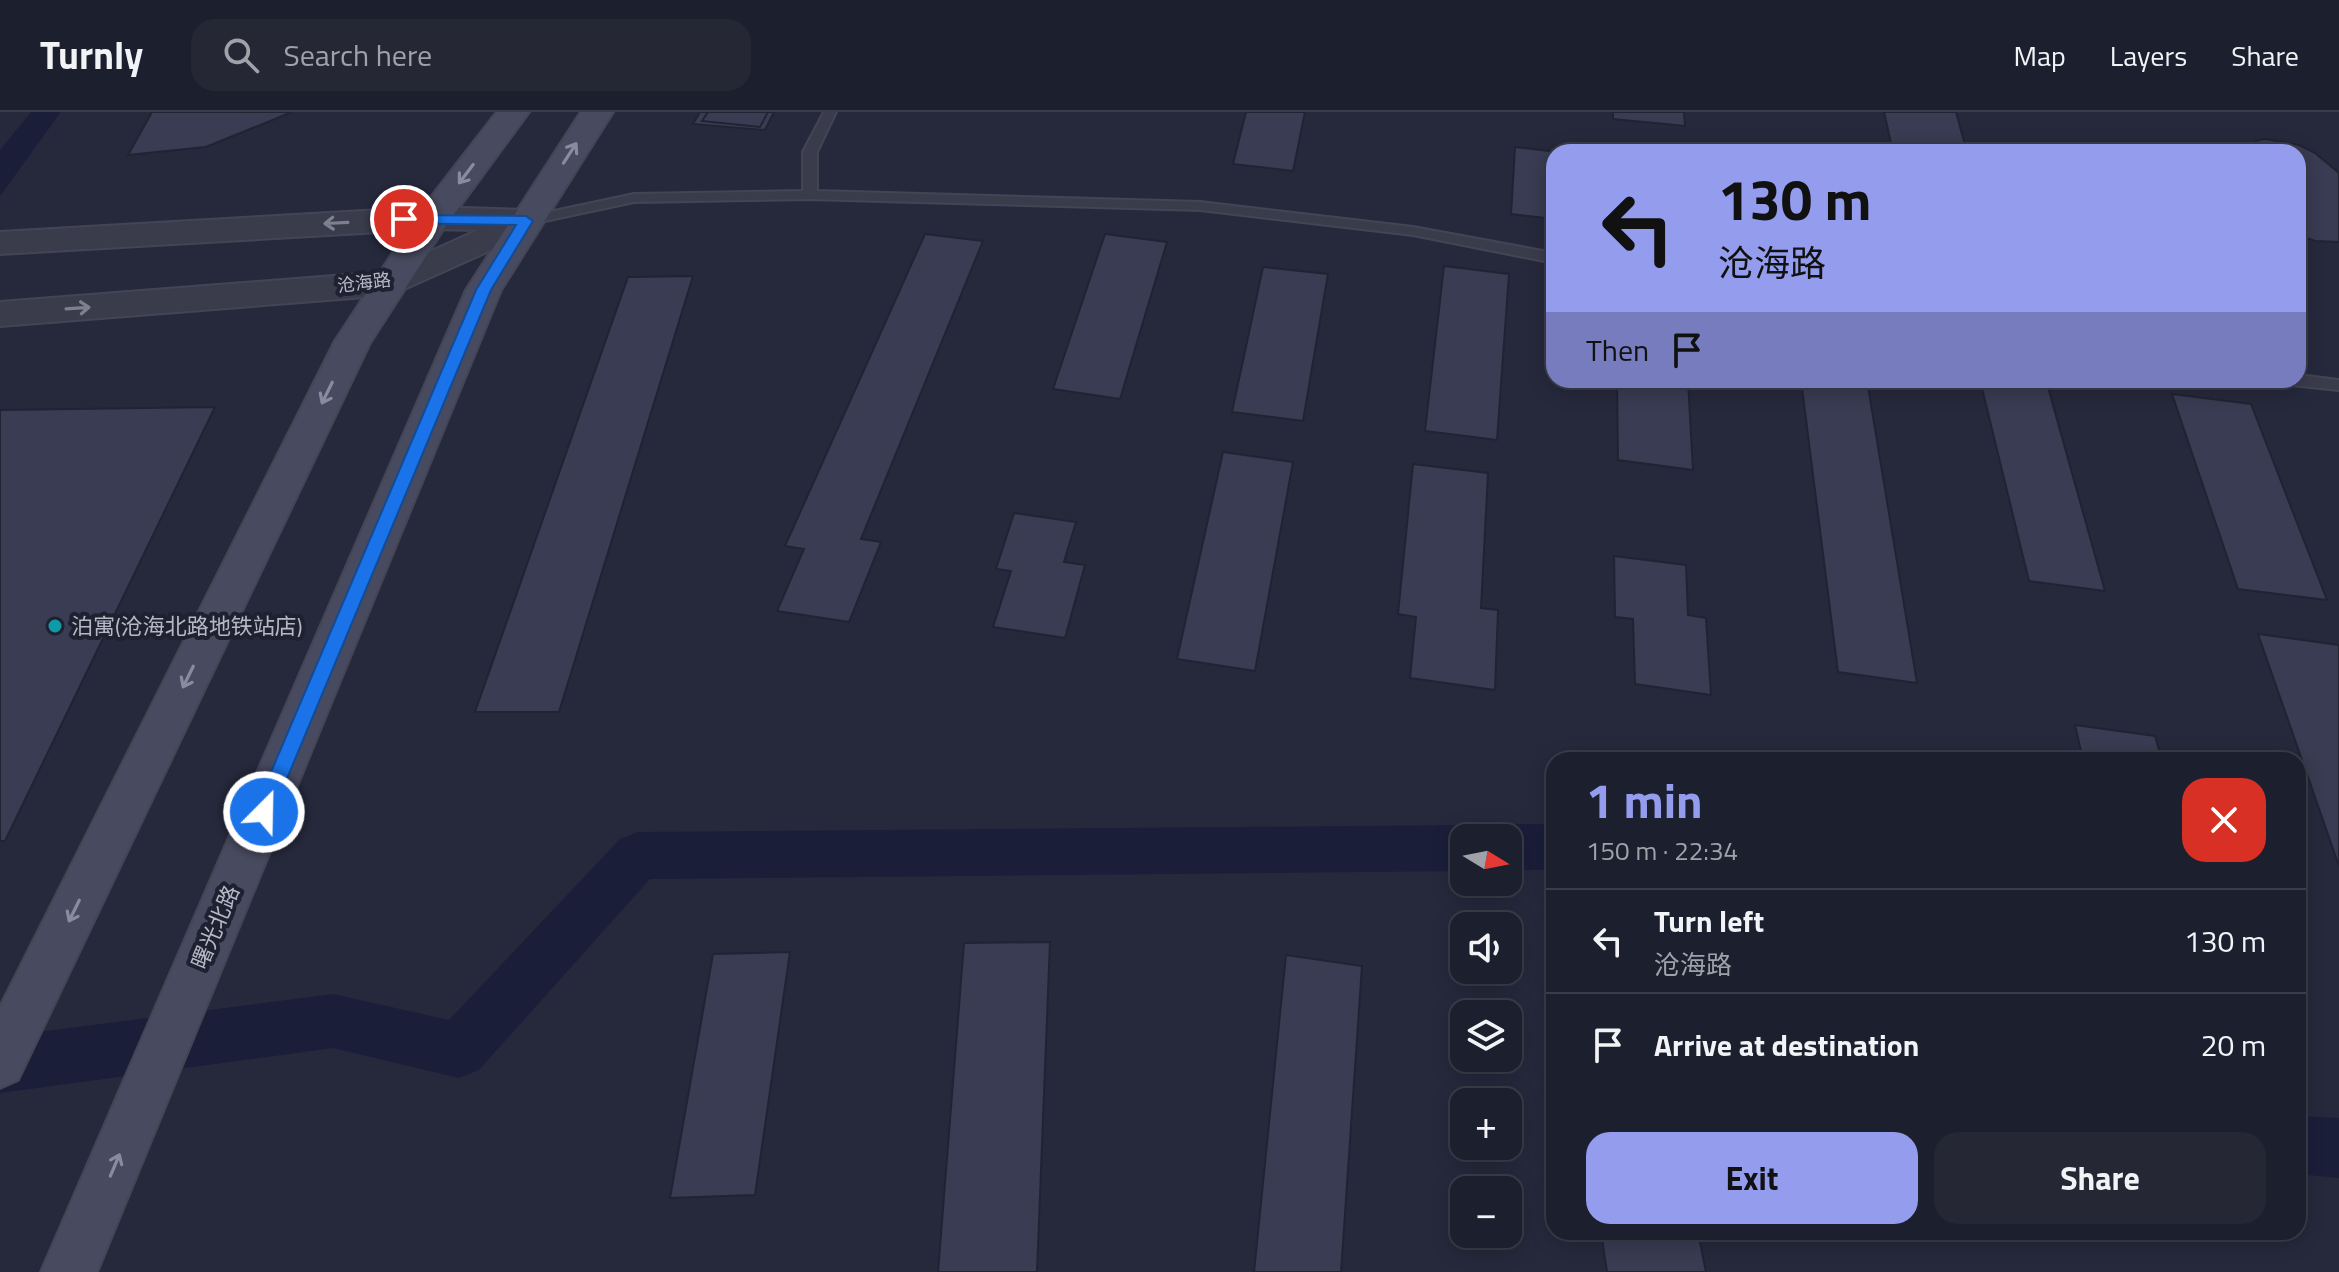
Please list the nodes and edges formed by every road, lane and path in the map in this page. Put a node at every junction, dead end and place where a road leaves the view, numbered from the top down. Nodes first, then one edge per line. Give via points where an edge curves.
1 (513, 112) edge
2 (597, 112) edge
3 (830, 112) edge
4 (810, 195) junction
5 (433, 218) junction
6 (526, 221) junction
7 (0, 243) edge
8 (1546, 256) edge
9 (391, 283) junction
10 (0, 314) edge
11 (2306, 382) edge
12 (2339, 385) edge
13 (0, 1062) edge
14 (77, 1254) edge

1 -> 5 main road
6 -> 2 main road, 曙光北路
3 - 4 lane via 810,152
4 - 6 lane via 634,198
4 - 8 lane via 1200,206 1413,231
5 - 6 street
5 -> 7 street
5 - 9 main road
6 - 9 street, 沧海路
14 -> 6 main road, 曙光北路 via 484,290
10 -> 9 street, 沧海路
9 -> 13 main road via 353,341
11 - 12 lane

